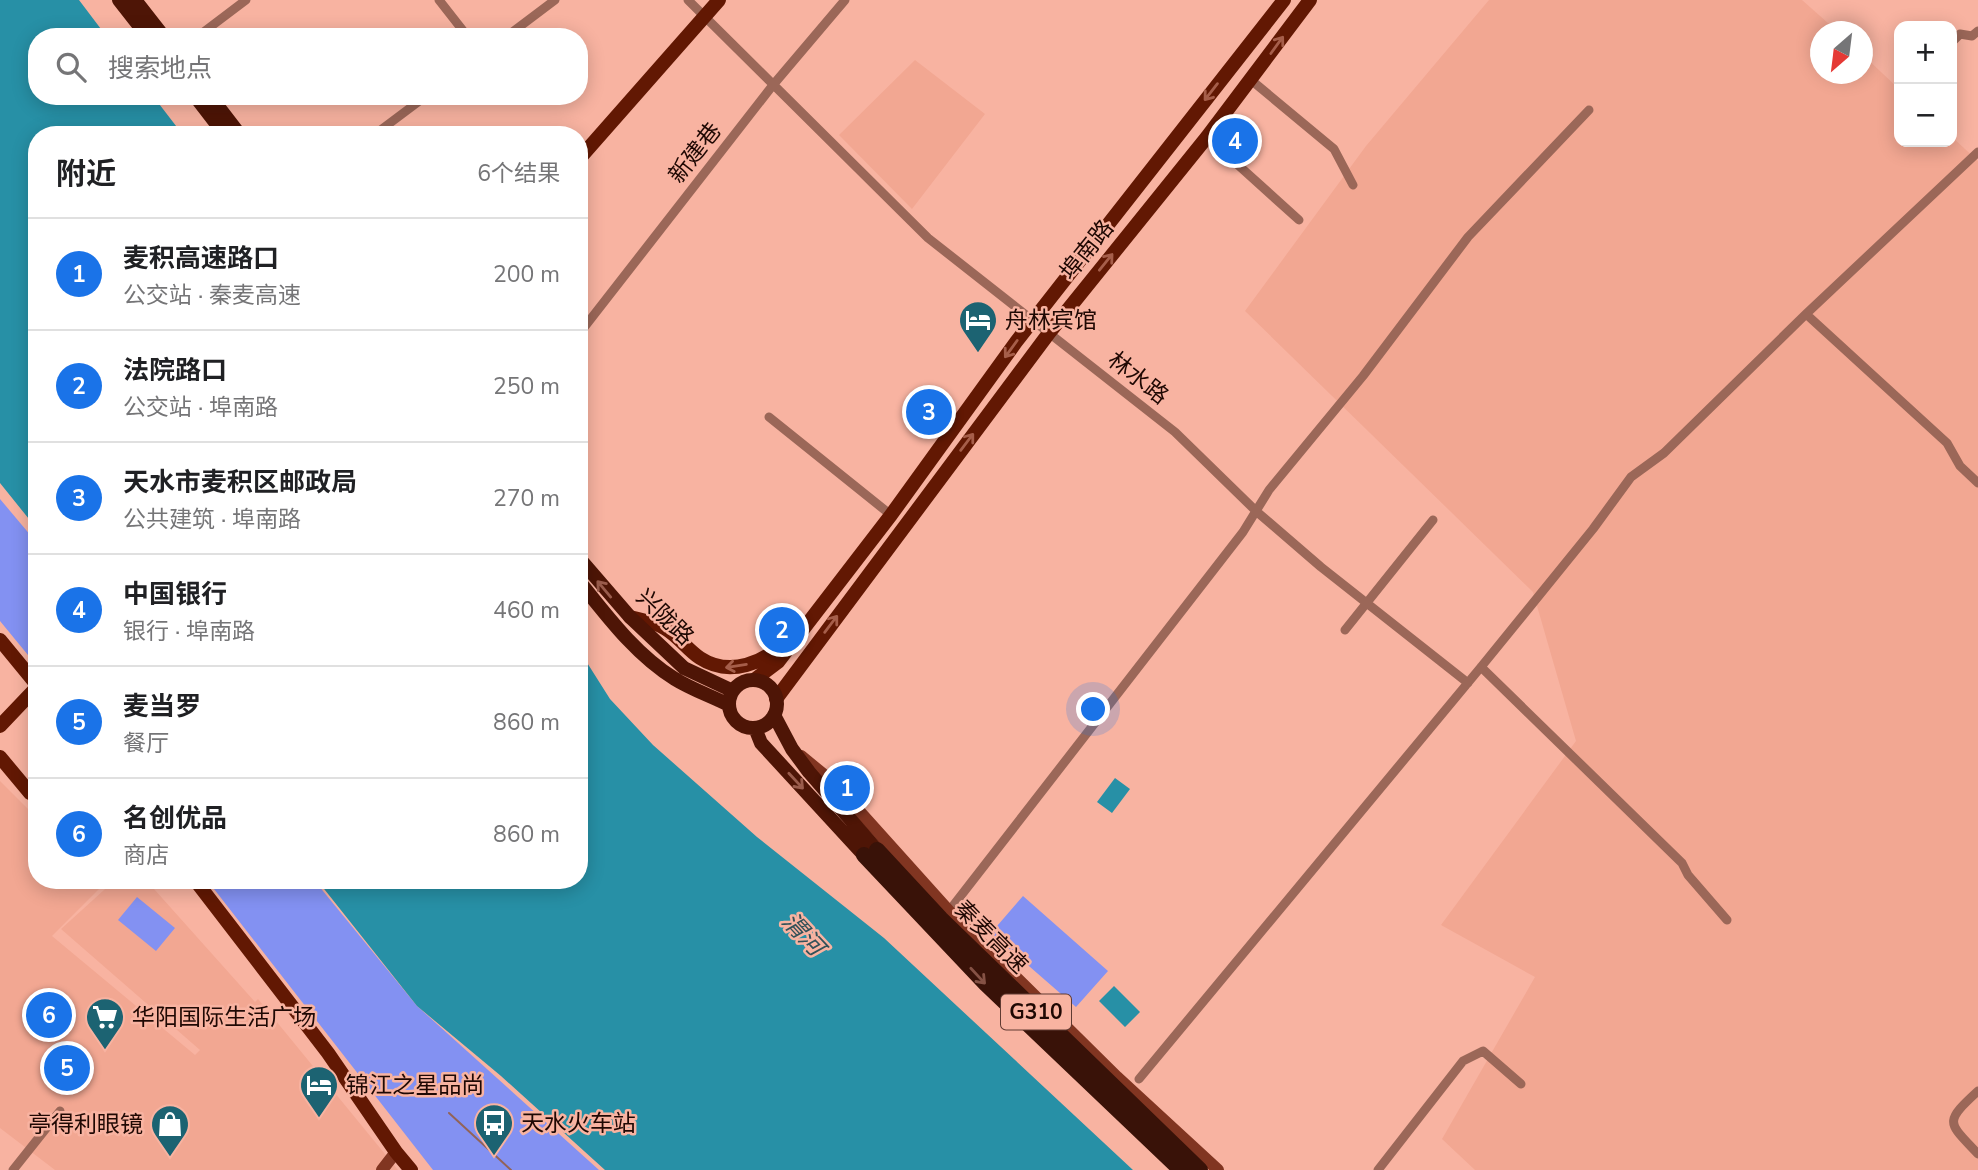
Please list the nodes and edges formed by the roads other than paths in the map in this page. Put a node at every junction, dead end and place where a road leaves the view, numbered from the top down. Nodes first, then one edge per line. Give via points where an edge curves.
1 (119, 0) edge
2 (135, 0) edge
3 (246, 0) edge
4 (439, 0) edge
5 (555, 0) edge
6 (688, 0) edge
7 (719, 0) edge
8 (845, 0) edge
9 (1284, 0) edge
10 (1310, 0) edge
11 (704, 9) edge
12 (141, 28) edge
13 (157, 28) edge
14 (209, 28) edge
15 (461, 28) edge
16 (518, 28) edge
17 (1978, 31) edge
18 (1957, 37) edge
19 (1251, 80) junction
20 (772, 85) junction
21 (202, 105) edge
22 (217, 105) edge
23 (414, 105) edge
24 (1589, 110) dead end
25 (218, 126) edge
26 (233, 126) edge
27 (386, 126) edge
28 (588, 137) edge
29 (1207, 137) junction
30 (588, 148) edge
31 (1978, 152) edge
32 (1353, 185) dead end
33 (1299, 220) dead end
34 (1806, 314) junction
35 (1033, 320) junction
36 (588, 322) edge
37 (1049, 332) junction
38 (769, 417) dead end
39 (1978, 483) edge
40 (1256, 511) junction
41 (891, 515) junction
42 (1433, 520) dead end
43 (588, 568) edge
44 (588, 592) edge
45 (827, 598) junction
46 (1366, 603) junction
47 (630, 617) junction
48 (1345, 630) dead end
49 (0, 640) edge
50 (788, 649) junction
51 (805, 659) junction
52 (1481, 667) junction
53 (28, 675) edge
54 (754, 680) junction
55 (1468, 683) junction
56 (28, 697) edge
57 (731, 698) junction
58 (776, 699) junction
59 (28, 706) edge
60 (774, 715) junction
61 (8, 720) edge
62 (755, 728) junction
63 (0, 732) edge
64 (792, 749) junction
65 (0, 757) edge
66 (28, 791) edge
67 (871, 853) junction
68 (202, 889) edge
69 (949, 911) junction
70 (1727, 920) dead end
71 (1139, 1079) dead end
72 (1521, 1084) dead end
73 (1978, 1091) edge
74 (60, 1111) dead end
75 (396, 1152) junction
76 (1978, 1154) edge
77 (13, 1170) edge
78 (382, 1170) edge
79 (390, 1170) edge
80 (411, 1170) edge
81 (1181, 1170) edge
82 (1200, 1170) edge
83 (1218, 1170) edge
84 (1378, 1170) edge

1 - 12 highway
2 - 13 highway
3 - 14 street
4 - 15 street
5 - 16 street
6 - 11 street, 林水路
7 - 11 main road
8 - 20 street, 新建巷
9 -> 35 main road, 埠南路
19 -> 10 main road, 埠南路
11 - 20 street, 林水路
11 - 28 main road
11 - 30 main road
17 - 18 street
19 - 29 main road, 埠南路
19 - 32 street via 1334,149
20 - 35 street, 林水路 via 928,238
20 - 36 street, 新建巷
21 - 25 highway
22 - 26 highway
23 - 27 street
24 - 40 street via 1468,237
29 - 33 street
37 -> 29 main road, 埠南路
31 - 34 street
34 - 39 street via 1947,443 1960,466
34 - 52 street via 1664,453 1631,477
35 - 37 street, 林水路
35 -> 41 main road, 埠南路
37 - 40 street, 林水路 via 1175,432
51 -> 37 main road, 埠南路
38 - 41 street
40 - 46 street, 林水路
40 - 69 street
41 - 45 main road, 埠南路
42 - 46 street
47 -> 43 highway, 兴陇路
44 - 57 highway, 兴陇路 via 627,638 674,678
45 -> 47 main road via 770,653 751,664 728,669 698,657 657,624
45 - 50 main road, 埠南路
46 - 48 street
46 - 55 street, 林水路
47 - 57 highway, 兴陇路 via 684,668
49 - 53 main road
50 - 51 main road via 794,657
50 - 54 main road, 埠南路
51 - 58 main road, 埠南路
52 - 55 street
52 - 70 street via 1682,863
54 - 57 highway via 742,682
54 - 58 highway via 768,686
55 - 71 street
56 - 61 main road
57 - 62 highway via 734,719
58 - 60 highway
59 - 61 main road
60 - 62 highway
60 - 64 highway, 秦麦高速 / G310
61 - 63 main road
62 -> 67 highway, 秦麦高速 / G310 via 761,743
64 - 67 highway, 秦麦高速 / G310
64 - 69 main road via 834,783
65 - 66 main road
67 -> 81 highway, 秦麦高速 / G310 via 986,984
67 - 82 highway, 秦麦高速 / G310
68 - 75 main road via 328,1053
69 - 83 main road
72 - 84 street via 1483,1051 1464,1061
73 - 76 street via 1953,1119 1955,1131
74 - 77 street
75 - 78 main road
75 - 79 main road
75 - 80 main road

